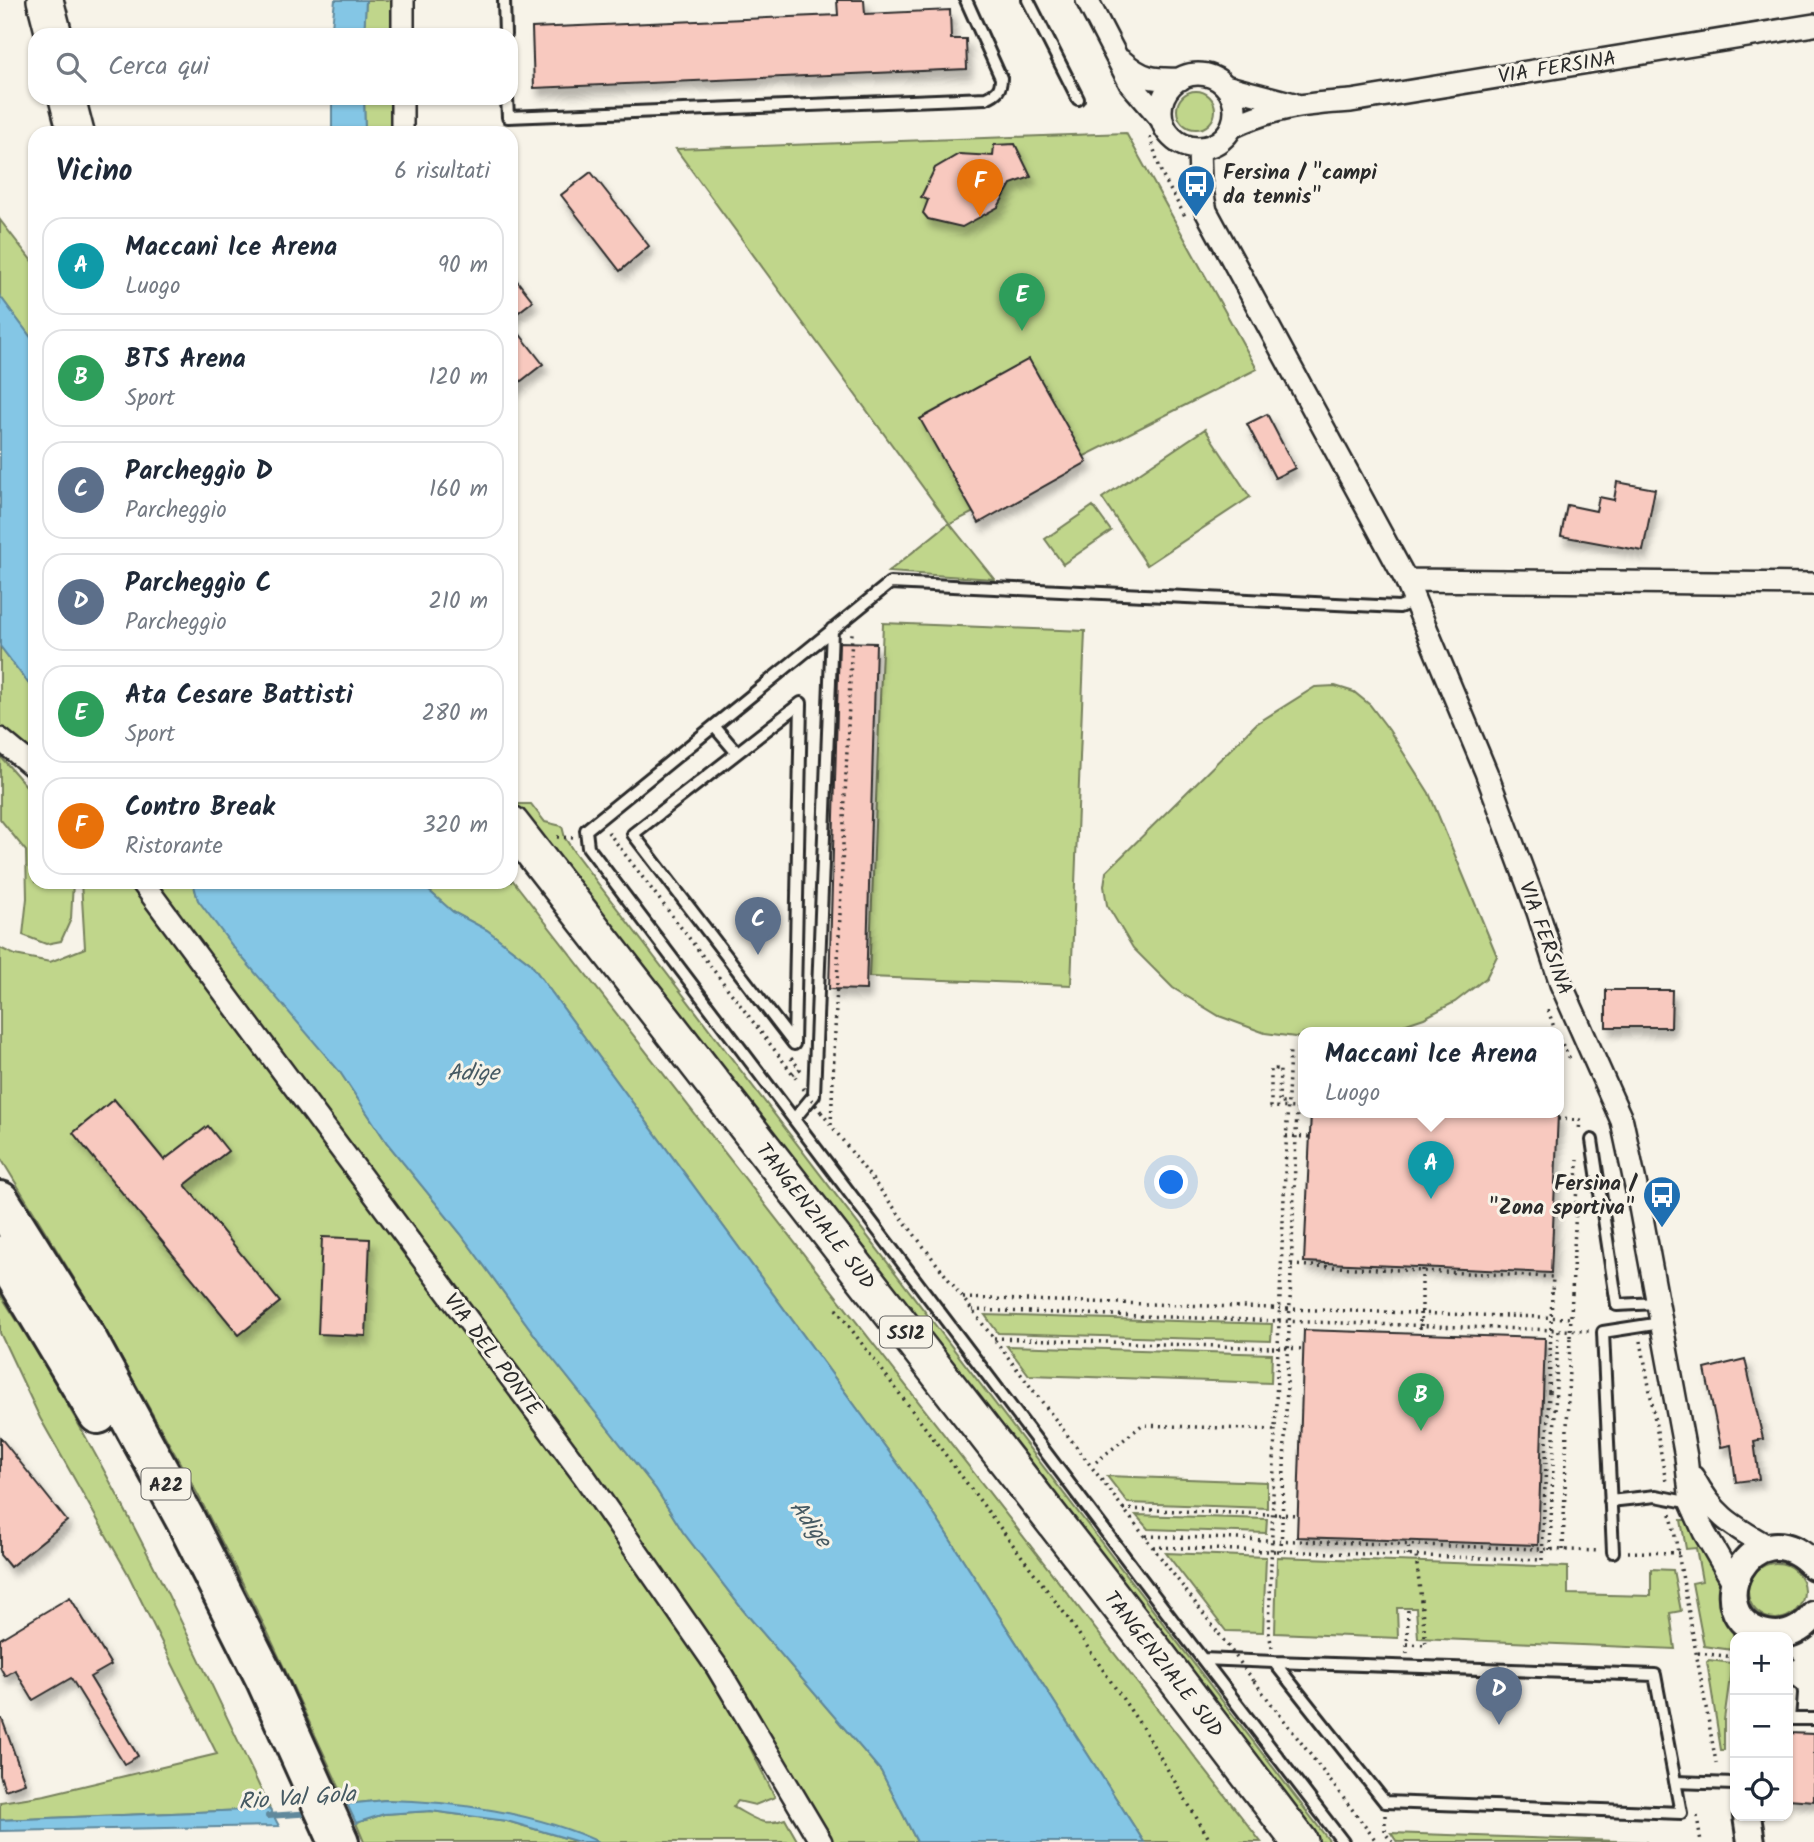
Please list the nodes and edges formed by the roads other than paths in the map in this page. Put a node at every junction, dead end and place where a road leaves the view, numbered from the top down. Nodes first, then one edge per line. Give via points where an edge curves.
1 (33, 0) edge
2 (46, 0) edge
3 (404, 0) edge
4 (504, 0) edge
5 (966, 0) edge
6 (1028, 0) edge
7 (1087, 0) edge
8 (1814, 25) edge
9 (39, 28) edge
10 (52, 28) edge
11 (403, 28) edge
12 (505, 28) edge
13 (1118, 58) junction
14 (1181, 79) junction
15 (1225, 86) junction
16 (1078, 99) dead end
17 (55, 105) edge
18 (69, 105) edge
19 (402, 105) edge
20 (508, 105) edge
21 (1299, 105) junction
22 (60, 126) edge
23 (74, 126) edge
24 (402, 126) edge
25 (1155, 126) junction
26 (1232, 127) junction
27 (1199, 148) junction
28 (1406, 580) junction
29 (1814, 584) edge
30 (1415, 601) junction
31 (832, 629) junction
32 (714, 726) junction
33 (0, 739) edge
34 (737, 753) junction
35 (28, 762) edge
36 (518, 833) edge
37 (518, 869) edge
38 (147, 889) edge
39 (795, 1118) junction
40 (1592, 1140) dead end
41 (0, 1201) edge
42 (0, 1251) edge
43 (1659, 1313) junction
44 (1688, 1469) junction
45 (1610, 1501) junction
46 (1691, 1503) junction
47 (1814, 1534) edge
48 (1775, 1547) junction
49 (1613, 1552) road end
50 (1814, 1566) edge
51 (1733, 1582) junction
52 (1814, 1615) edge
53 (1740, 1627) edge
54 (1759, 1632) edge
55 (1793, 1632) edge
56 (1203, 1659) junction
57 (1274, 1662) junction
58 (1791, 1695) edge
59 (1814, 1719) edge
60 (296, 1779) junction
61 (1675, 1782) junction
62 (1730, 1784) edge
63 (1748, 1821) edge
64 (324, 1839) edge
65 (821, 1842) edge
66 (1272, 1842) edge
67 (1300, 1842) edge
68 (1343, 1842) edge
69 (1751, 1842) edge

1 - 9 highway
2 - 10 highway
3 - 11 street
4 - 12 lane
5 - 20 lane via 1002,78 997,93 986,98 508,117
6 - 16 lane
7 - 13 street, VIA FERSINA
8 - 21 street, VIA FERSINA via 1365,99
13 - 14 street, VIA FERSINA via 1138,74 1157,80
13 - 25 street, VIA FERSINA
14 - 15 street, VIA FERSINA via 1204,75
14 - 25 street via 1165,96
15 - 21 street, VIA FERSINA
15 - 26 street via 1235,106
17 - 22 highway
18 - 23 highway
19 - 24 street
21 - 26 street, VIA FERSINA via 1260,114
25 - 27 street, VIA FERSINA via 1176,141
26 - 27 street, VIA FERSINA via 1218,142
27 - 28 street, VIA FERSINA via 1206,211
28 - 29 street
28 - 30 street, VIA FERSINA
30 - 31 lane via 1399,607 890,583
30 - 43 street, VIA FERSINA via 1486,772 1561,984 1622,1121
31 - 32 lane
31 - 39 lane via 814,1095
32 - 34 lane
32 - 39 lane via 586,830 588,848
33 - 35 street
34 - 34 lane via 801,703 794,1044 633,834
36 - 67 highway, TANGENZIALE SUD / SS12
37 - 66 highway, TANGENZIALE SUD / SS12
38 - 65 street, VIA DEL PONTE via 584,1476 717,1667
39 - 56 lane
40 - 43 lane via 1617,1305
41 - 60 highway, A22 via 88,1342 186,1521 265,1678
42 - 60 highway, A22 via 80,1381 229,1663
43 - 44 street, VIA FERSINA
43 - 45 lane via 1639,1326 1603,1332
44 - 46 street, VIA FERSINA
44 - 48 street, VIA FERSINA via 1706,1501 1728,1523
45 - 46 lane via 1656,1496
45 - 49 lane
46 - 51 street, VIA FERSINA
47 - 48 street
48 - 50 street via 1794,1550
48 - 51 street via 1745,1559
51 - 53 street
52 - 55 street
53 - 54 street
56 - 57 lane
56 - 68 lane
57 - 61 lane via 1655,1675
57 - 61 lane via 1385,1802 1681,1813
58 - 59 lane via 1788,1719
60 - 64 highway, A22
61 - 62 lane
63 - 69 street

